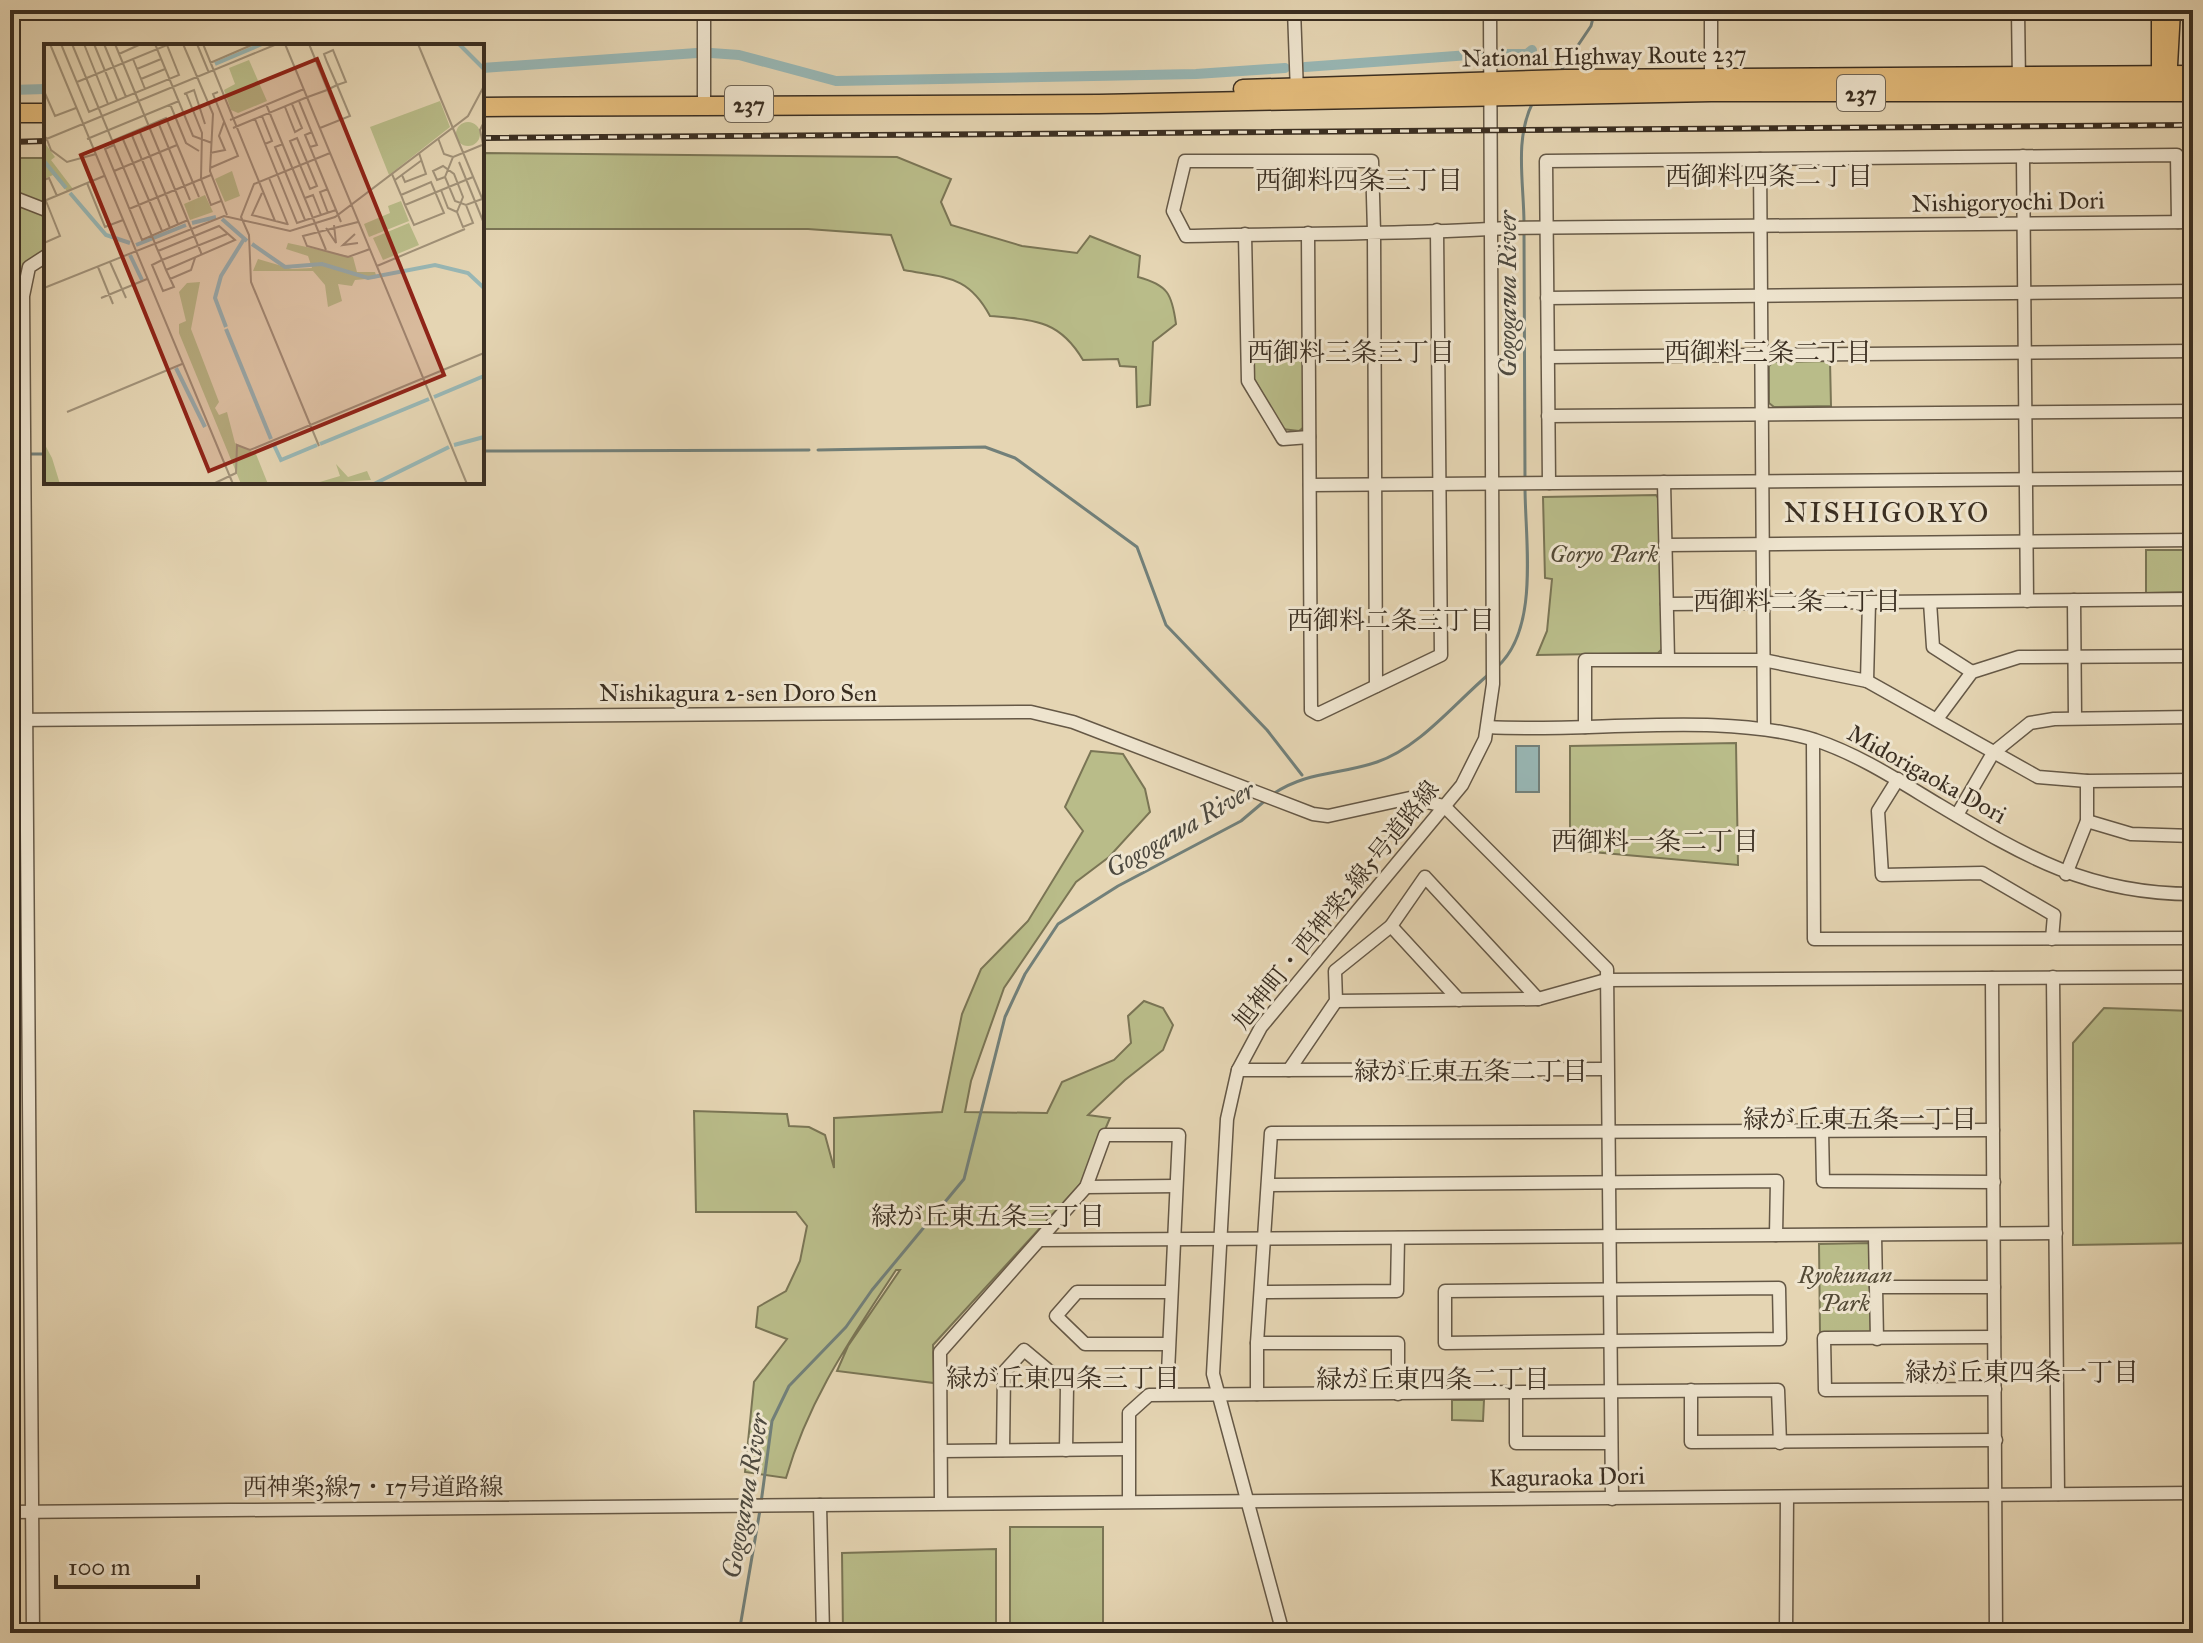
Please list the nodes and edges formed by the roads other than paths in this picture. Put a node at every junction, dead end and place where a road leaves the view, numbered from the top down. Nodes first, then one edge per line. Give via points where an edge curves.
1 (704, 10) edge
2 (1294, 10) edge
3 (1490, 10) edge
4 (1711, 10) edge
5 (2018, 10) edge
6 (2159, 10) edge
7 (2173, 10) edge
8 (2193, 75) edge
9 (2166, 81) junction
10 (2019, 85) junction
11 (1711, 86) junction
12 (1490, 89) junction
13 (2193, 92) edge
14 (1297, 93) junction
15 (704, 105) junction
16 (484, 107) edge
17 (10, 113) edge
18 (44, 113) edge
19 (2023, 156) junction
20 (1760, 159) junction
21 (10, 196) edge
22 (44, 209) edge
23 (2178, 222) junction
24 (2193, 222) edge
25 (2024, 224) junction
26 (1760, 226) junction
27 (1541, 228) junction
28 (1489, 229) junction
29 (1437, 230) junction
30 (1374, 232) junction
31 (1308, 233) junction
32 (1245, 234) junction
33 (44, 257) edge
34 (2193, 291) edge
35 (2024, 293) junction
36 (1760, 296) junction
37 (1547, 298) junction
38 (2193, 351) edge
39 (2025, 353) junction
40 (1760, 355) junction
41 (1548, 357) junction
42 (2193, 411) edge
43 (2025, 413) junction
44 (1761, 414) junction
45 (1548, 416) junction
46 (1309, 437) junction
47 (2193, 478) edge
48 (2026, 479) junction
49 (1761, 481) junction
50 (1664, 482) junction
51 (1491, 483) junction
52 (1542, 483) junction
53 (1375, 484) junction
54 (1440, 484) junction
55 (1310, 485) junction
56 (2193, 540) edge
57 (2026, 542) junction
58 (1762, 544) junction
59 (1665, 545) junction
60 (2193, 599) edge
61 (2074, 600) junction
62 (2027, 601) junction
63 (1869, 602) junction
64 (1930, 602) junction
65 (1762, 603) junction
66 (1667, 604) junction
67 (2193, 656) edge
68 (2075, 657) junction
69 (1668, 659) junction
70 (1763, 660) junction
71 (1972, 672) junction
72 (1867, 681) junction
73 (1376, 686) junction
74 (2193, 717) edge
75 (2075, 718) junction
76 (1937, 719) junction
77 (10, 720) edge
78 (25, 720) junction
79 (1488, 727) junction
80 (1585, 727) junction
81 (1764, 729) junction
82 (1813, 740) junction
83 (1993, 753) junction
84 (1898, 779) junction
85 (2193, 780) edge
86 (2087, 781) junction
87 (1444, 806) junction
88 (1957, 815) junction
89 (2087, 821) junction
90 (2193, 836) edge
91 (2066, 874) junction
92 (2193, 894) edge
93 (1391, 926) junction
94 (2193, 938) edge
95 (2052, 939) junction
96 (2053, 977) junction
97 (2193, 977) edge
98 (1992, 978) junction
99 (1606, 980) junction
100 (1538, 999) junction
101 (1459, 1000) junction
102 (1336, 1001) junction
103 (1607, 1069) junction
104 (1238, 1070) junction
105 (1289, 1070) junction
106 (1822, 1130) junction
107 (1993, 1130) junction
108 (1608, 1132) junction
109 (1994, 1182) junction
110 (1609, 1183) junction
111 (1268, 1185) junction
112 (1176, 1186) junction
113 (1086, 1187) junction
114 (1994, 1233) junction
115 (2056, 1233) junction
116 (1776, 1235) junction
117 (1875, 1235) junction
118 (1609, 1236) junction
119 (1264, 1238) junction
120 (1398, 1238) junction
121 (1174, 1239) junction
122 (1219, 1239) junction
123 (1040, 1240) junction
124 (1876, 1287) junction
125 (1994, 1287) junction
126 (1610, 1289) junction
127 (1170, 1292) junction
128 (1261, 1292) junction
129 (1994, 1337) junction
130 (1877, 1339) junction
131 (1610, 1340) junction
132 (1257, 1343) junction
133 (1167, 1344) junction
134 (1995, 1389) junction
135 (1691, 1390) junction
136 (1611, 1392) junction
137 (1516, 1393) junction
138 (1167, 1394) junction
139 (1216, 1394) junction
140 (1257, 1394) junction
141 (1398, 1394) junction
142 (1996, 1440) junction
143 (1611, 1443) junction
144 (1780, 1443) junction
145 (1128, 1449) junction
146 (1003, 1450) junction
147 (1066, 1450) junction
148 (941, 1451) junction
149 (2193, 1493) edge
150 (2058, 1494) junction
151 (1997, 1495) junction
152 (1787, 1497) junction
153 (1612, 1499) junction
154 (1129, 1500) junction
155 (1247, 1500) junction
156 (941, 1503) junction
157 (820, 1505) junction
158 (32, 1511) junction
159 (10, 1512) edge
160 (33, 1633) edge
161 (823, 1633) edge
162 (1283, 1633) edge
163 (1786, 1633) edge
164 (1996, 1633) edge
165 (2176, 1633) edge
166 (2193, 1633) edge

1 - 15 street
2 - 14 street
3 - 12 street
4 - 11 street
5 - 10 street
6 - 9 main road
7 - 9 main road
8 - 9 highway, National Highway Route 237 / 237
9 - 10 highway, National Highway Route 237 / 237
9 - 13 highway, National Highway Route 237 / 237
10 - 11 highway, National Highway Route 237 / 237
11 - 12 highway, National Highway Route 237 / 237
12 - 14 highway, National Highway Route 237 / 237
12 - 28 street
14 - 15 highway, National Highway Route 237 / 237
15 - 16 highway, National Highway Route 237 / 237
17 - 18 highway
19 - 20 street
19 - 23 street via 2177,155
19 - 25 street
20 - 26 street
20 - 27 street via 1546,161
21 - 22 street
23 - 24 street, Nishigoryochi Dori
23 - 25 street, Nishigoryochi Dori
25 - 26 street, Nishigoryochi Dori
25 - 35 street
26 - 27 street, Nishigoryochi Dori
26 - 36 street
27 - 28 street, Nishigoryochi Dori
27 - 37 street
28 - 29 street
28 - 51 street
29 - 30 street
29 - 54 street
30 - 31 street
30 - 32 street via 1372,161 1185,161 1173,211 1186,236
30 - 53 street
31 - 32 street
31 - 46 street
32 - 46 street via 1248,381 1283,439
33 - 78 street via 29,267 24,282
34 - 35 street
35 - 36 street
35 - 39 street
36 - 37 street
36 - 40 street
37 - 41 street
38 - 39 street
39 - 40 street
39 - 43 street
40 - 41 street
40 - 44 street
41 - 45 street
42 - 43 street
43 - 44 street
43 - 48 street
44 - 45 street
44 - 49 street
45 - 52 street
46 - 55 street
47 - 48 street
48 - 49 street
48 - 57 street
49 - 50 street
49 - 58 street
50 - 52 street
50 - 59 street
51 - 52 street
51 - 54 street
51 - 79 street via 1493,684
53 - 54 street
53 - 55 street
53 - 73 street
54 - 73 street via 1441,655
55 - 73 street via 1311,710 1318,714
56 - 57 street
57 - 58 street
57 - 62 street
58 - 59 street
58 - 65 street
59 - 66 street
60 - 61 street
61 - 62 street
61 - 68 street
62 - 64 street
63 - 64 street
63 - 65 street
63 - 72 street
64 - 71 street via 1933,647
65 - 66 street
65 - 70 street
66 - 69 street
67 - 68 street
68 - 71 street via 2019,657
68 - 75 street
69 - 70 street
69 - 80 street via 1585,660
70 - 72 street
70 - 81 street
71 - 76 street
72 - 76 street
74 - 75 street
75 - 83 street via 2030,723
76 - 83 street
77 - 78 street, Nishikagura 2-sen Doro Sen
78 - 87 street, Nishikagura 2-sen Doro Sen via 1031,712 1073,722 1328,816 1410,798
78 - 158 street
79 - 80 street, Midorigaoka Dori
79 - 87 street, 旭神町・西神楽2線5号道路線 via 1475,762
80 - 81 street, Midorigaoka Dori
81 - 82 street, Midorigaoka Dori
82 - 84 street, Midorigaoka Dori
82 - 95 street via 1814,939
83 - 86 street via 2038,777
83 - 88 street
84 - 88 street, Midorigaoka Dori
84 - 95 street via 1878,811 1882,875 1982,873 2054,915
85 - 86 street
86 - 89 street
87 - 99 street via 1607,969
87 - 104 street, 旭神町・西神楽2線5号道路線 via 1261,1027
88 - 91 street, Midorigaoka Dori
89 - 90 street via 2131,834
89 - 91 street
91 - 92 street, Midorigaoka Dori via 2124,890
93 - 100 street via 1425,877
93 - 101 street
93 - 102 street via 1335,971
94 - 95 street
96 - 97 street
96 - 98 street
96 - 115 street
98 - 99 street
98 - 107 street
99 - 100 street
99 - 103 street
100 - 101 street
101 - 102 street
102 - 105 street
103 - 105 street
103 - 108 street
104 - 105 street
104 - 122 street, 旭神町・西神楽2線5号道路線 via 1227,1119
106 - 107 street
106 - 108 street
106 - 109 street via 1823,1181
107 - 109 street
108 - 110 street
108 - 111 street via 1271,1133
109 - 114 street
110 - 111 street
110 - 116 street via 1777,1181
110 - 118 street
111 - 119 street
112 - 113 street
112 - 113 street via 1179,1135 1144,1134 1105,1135
112 - 121 street
113 - 123 street
114 - 115 street
114 - 117 street
114 - 125 street
115 - 150 street
116 - 117 street
116 - 118 street
117 - 124 street
118 - 120 street
118 - 126 street
119 - 120 street
119 - 122 street
119 - 128 street
120 - 128 street via 1397,1291
121 - 122 street
121 - 123 street
121 - 127 street
122 - 139 street, 旭神町・西神楽2線5号道路線 via 1212,1353
123 - 148 street via 940,1352
124 - 125 street
124 - 130 street
125 - 129 street
126 - 131 street
126 - 131 street via 1445,1291 1445,1343
126 - 131 street via 1779,1288 1780,1339
127 - 133 street
127 - 133 street via 1077,1292 1056,1316 1085,1344
128 - 132 street
129 - 130 street
129 - 134 street
130 - 134 street via 1824,1338 1825,1390
131 - 136 street
132 - 140 street
132 - 141 street via 1398,1343
133 - 138 street
134 - 142 street
135 - 136 street
135 - 144 street via 1778,1390
135 - 144 street via 1691,1442
136 - 137 street
136 - 143 street
137 - 141 street
137 - 143 street via 1516,1443
138 - 139 street
138 - 145 street via 1149,1395 1129,1413
139 - 140 street
139 - 155 street, 旭神町・西神楽2線5号道路線
140 - 141 street
142 - 144 street
142 - 151 street
143 - 153 street
145 - 147 street
145 - 154 street
146 - 147 street
146 - 147 street via 1004,1372 1024,1350 1067,1386
146 - 148 street
148 - 156 street
149 - 150 street, Kaguraoka Dori
150 - 151 street, Kaguraoka Dori
151 - 152 street, Kaguraoka Dori
151 - 164 street
152 - 153 street, Kaguraoka Dori
152 - 163 street
153 - 155 street, Kaguraoka Dori
154 - 155 street, Kaguraoka Dori
154 - 156 street, Kaguraoka Dori
155 - 162 street, 旭神町・西神楽2線5号道路線
156 - 157 street
157 - 158 street, 西神楽3線7・17号道路線
157 - 161 street
158 - 159 street, 西神楽3線7・17号道路線
158 - 160 street
165 - 166 street

